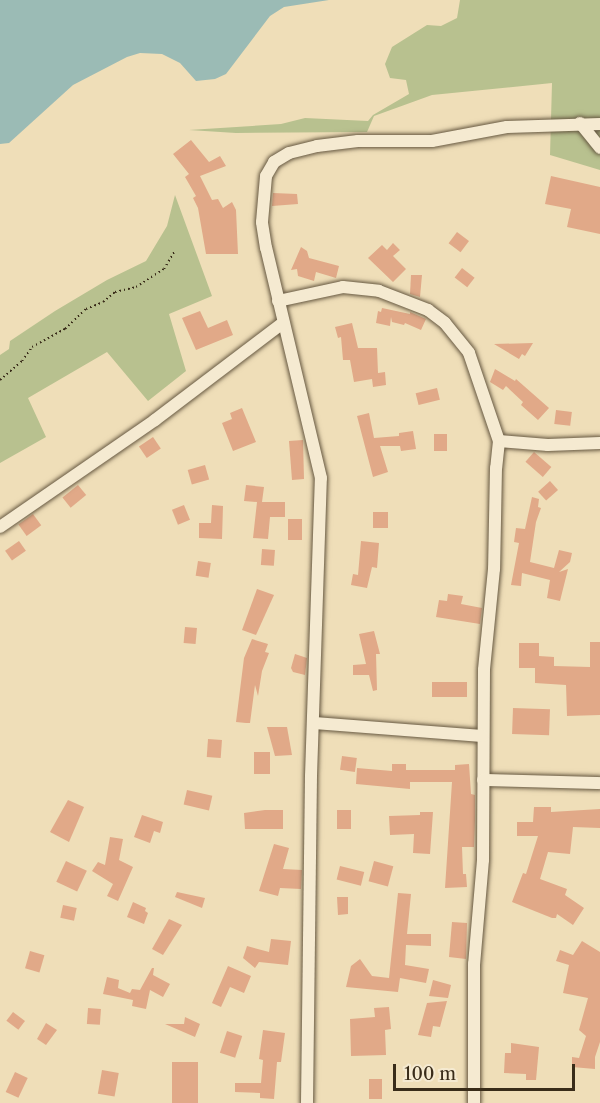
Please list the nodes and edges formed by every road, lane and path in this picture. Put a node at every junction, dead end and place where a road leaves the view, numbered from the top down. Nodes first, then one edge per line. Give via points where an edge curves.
1 (579, 123) junction
2 (600, 124) edge
3 (600, 148) edge
4 (175, 250) dead end
5 (278, 301) junction
6 (283, 322) junction
7 (0, 380) edge
8 (500, 441) junction
9 (600, 443) edge
10 (0, 527) edge
11 (314, 723) junction
12 (483, 736) junction
13 (483, 780) junction
14 (600, 783) edge
15 (307, 1103) edge
16 (474, 1103) edge

1 - 2 street
1 - 3 street
1 - 5 street via 507,127 432,141 358,141 289,153 274,162 262,195 266,248
4 - 7 path via 164,269 136,287 116,292 86,309 65,329 32,347
5 - 6 street
5 - 8 street via 343,287 378,291 428,310 446,323 469,353
6 - 10 street via 155,420
6 - 11 street via 321,478
8 - 9 street via 548,445
8 - 12 street
11 - 12 street
11 - 15 street
12 - 13 street
13 - 14 street
13 - 16 street via 483,860 474,964

